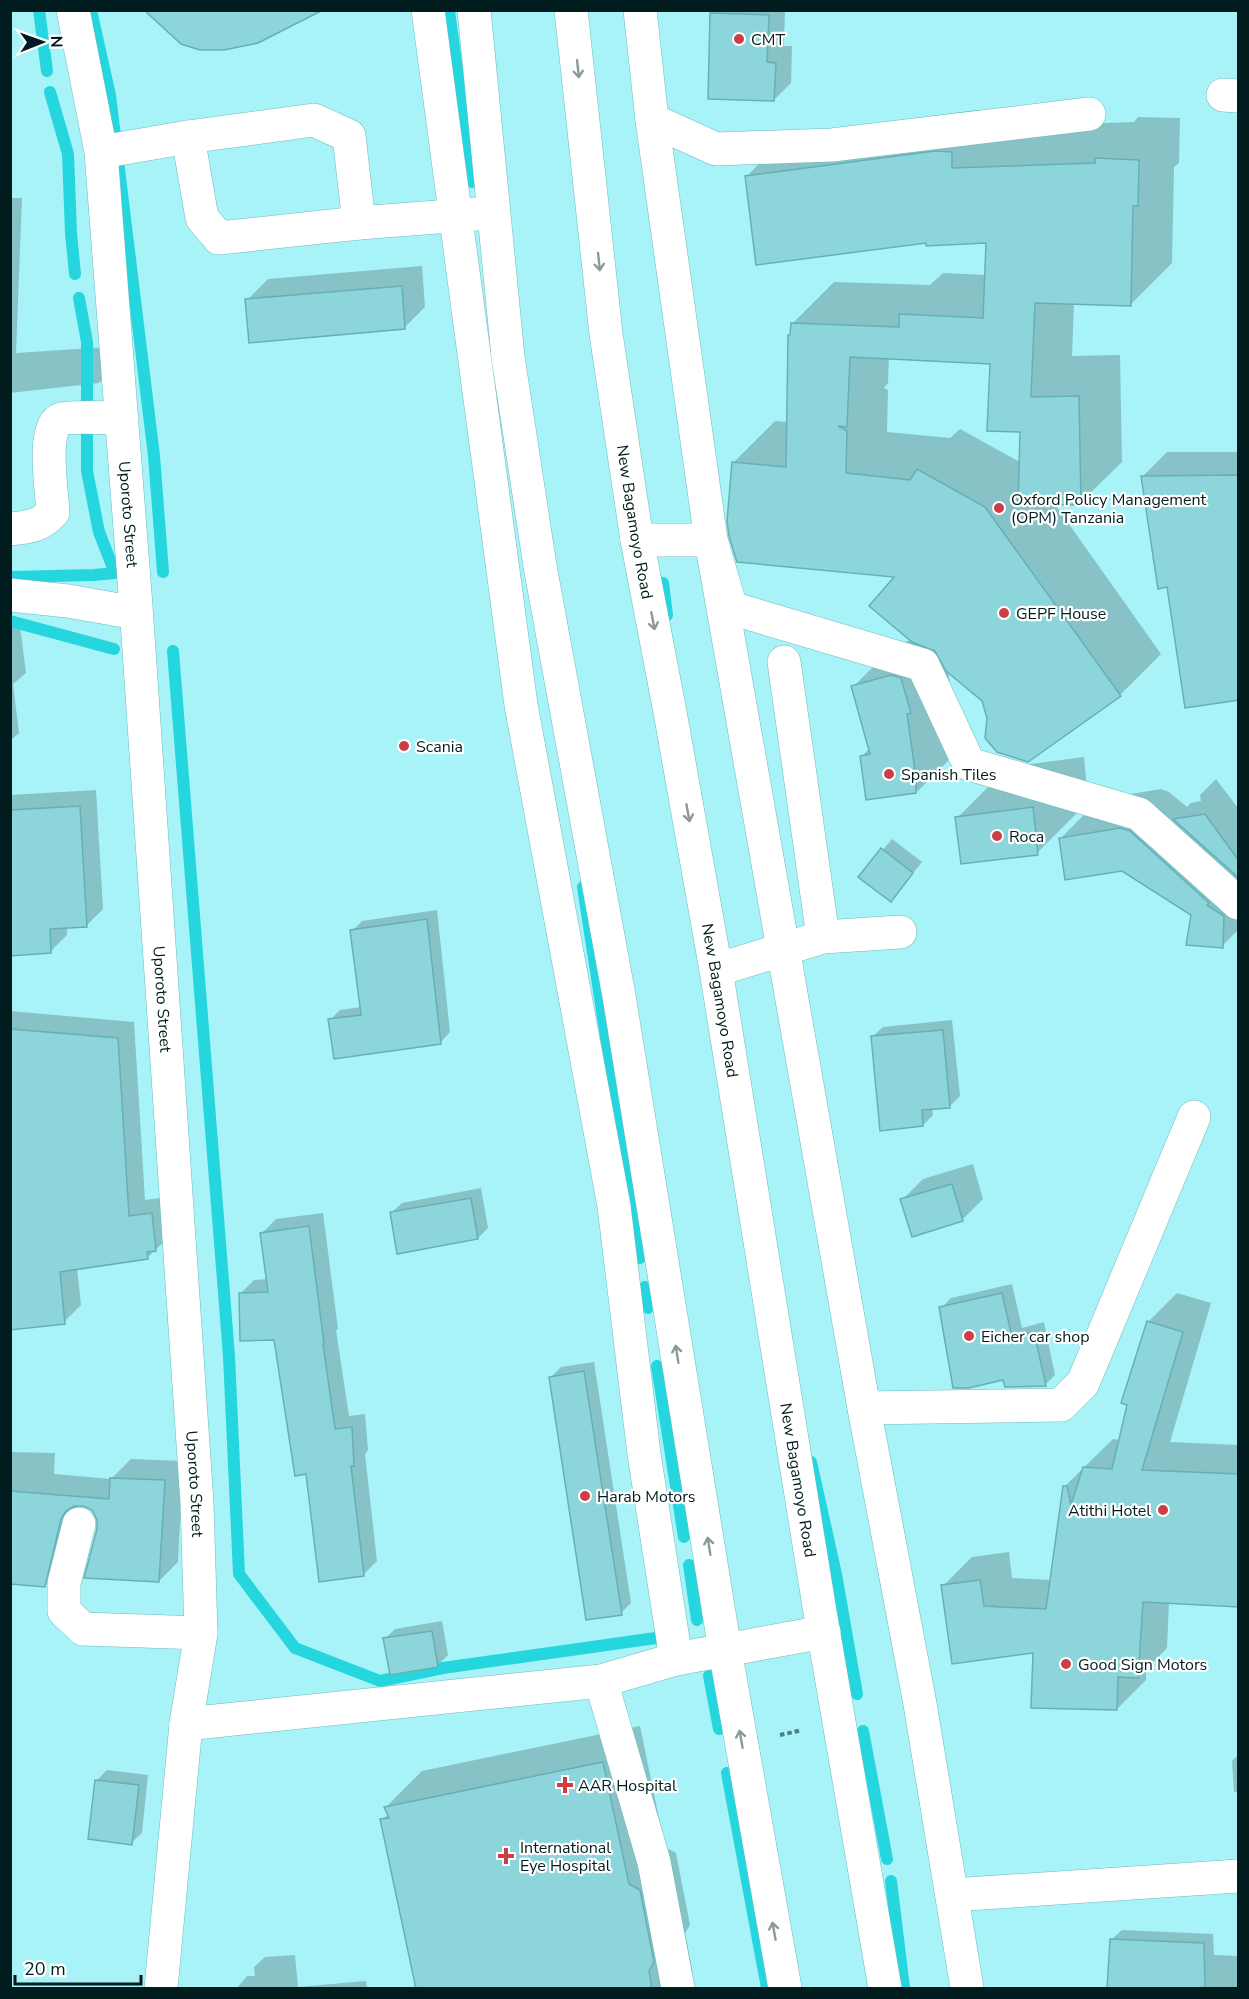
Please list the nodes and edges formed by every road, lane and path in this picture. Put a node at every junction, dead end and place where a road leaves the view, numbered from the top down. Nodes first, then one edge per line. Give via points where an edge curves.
1 (73, 10) edge
2 (428, 10) edge
3 (474, 10) edge
4 (571, 10) edge
5 (640, 10) edge
6 (1089, 114) dead end
7 (652, 120) junction
8 (188, 137) junction
9 (101, 152) junction
10 (494, 212) junction
11 (455, 215) junction
12 (359, 224) junction
13 (122, 418) junction
14 (10, 529) edge
15 (637, 540) junction
16 (711, 540) junction
17 (10, 595) edge
18 (136, 614) junction
19 (784, 662) dead end
20 (1239, 903) edge
21 (900, 932) dead end
22 (823, 937) junction
23 (783, 949) junction
24 (716, 970) junction
25 (1194, 1117) dead end
26 (864, 1408) junction
27 (79, 1524) dead end
28 (824, 1632) junction
29 (201, 1633) junction
30 (725, 1650) junction
31 (676, 1659) junction
32 (601, 1681) junction
33 (186, 1724) junction
34 (1239, 1876) edge
35 (951, 1895) junction
36 (161, 1989) edge
37 (678, 1989) edge
38 (784, 1989) edge
39 (885, 1989) edge
40 (968, 1989) edge

1 - 9 main road, Uporoto Street
2 - 11 main road
3 - 10 main road
4 -> 15 main road, New Bagamoyo Road via 606,334
5 - 7 main road
6 - 7 main road via 832,145 716,149
7 - 16 main road
8 - 9 main road
8 - 12 main road via 202,219 219,238
8 - 12 main road via 314,120 349,136
9 - 13 main road, Uporoto Street
10 - 11 main road
30 -> 10 main road via 619,996 540,566 508,357
11 - 12 main road
11 - 31 main road via 521,705 614,1206 644,1454
13 - 14 main road via 61,419 53,426 49,440 53,512 45,522
13 - 18 main road, Uporoto Street
15 - 16 main road
15 -> 24 main road, New Bagamoyo Road
16 - 20 main road via 731,608 923,665 969,764 1139,814
16 - 23 main road
17 - 18 main road
18 - 29 main road, Uporoto Street via 197,1503
19 - 22 main road
21 - 22 main road
22 - 23 main road
23 - 24 main road
23 - 26 main road
24 - 28 main road, New Bagamoyo Road
25 - 26 main road via 1083,1383 1061,1405
26 - 35 main road via 920,1704
27 - 29 main road via 64,1583 64,1611 83,1629
28 - 30 main road
28 - 39 main road, New Bagamoyo Road
29 - 33 main road, Uporoto Street
30 - 31 main road
38 -> 30 main road
31 - 32 main road
32 - 33 main road
32 - 37 main road via 654,1862
33 - 36 main road, Uporoto Street
34 - 35 main road
35 - 40 main road

